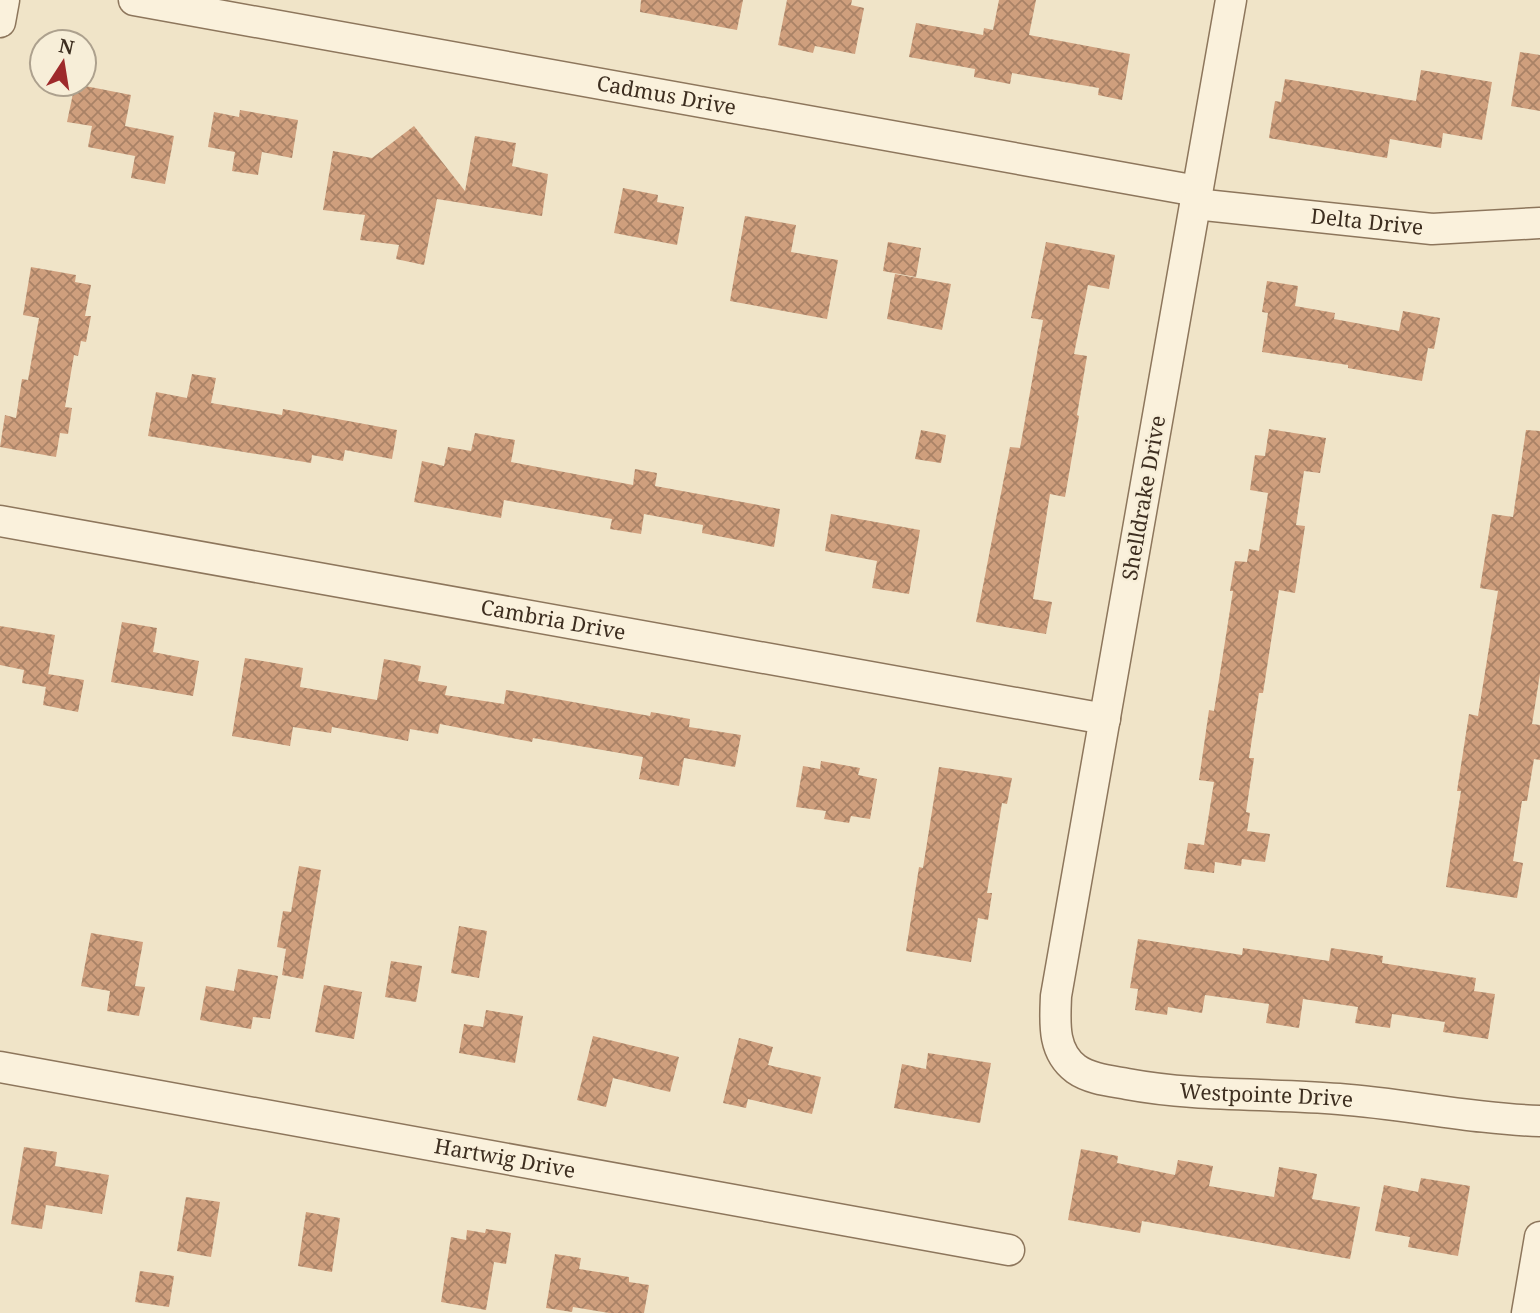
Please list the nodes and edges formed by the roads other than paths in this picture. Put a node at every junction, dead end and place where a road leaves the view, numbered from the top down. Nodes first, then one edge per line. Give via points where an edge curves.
1 (4, 0) edge
2 (134, 0) edge
3 (1231, 0) edge
4 (0, 22) edge
5 (1196, 197) junction
6 (1540, 223) edge
7 (0, 521) edge
8 (1105, 719) junction
9 (1056, 996) joint
10 (0, 1067) edge
11 (1540, 1121) edge
12 (1540, 1237) edge
13 (1009, 1250) dead end
14 (1527, 1313) edge

1 - 4 street
2 - 5 street, Cadmus Drive
3 - 5 street, Shelldrake Drive
5 - 6 street, Delta Drive via 1432,229
5 - 8 street, Shelldrake Drive
7 - 8 street, Cambria Drive
8 - 9 street, Shelldrake Drive
9 - 11 street, Westpointe Drive via 1054,1032 1062,1054 1077,1069 1102,1080 1209,1094 1336,1099
10 - 13 street, Hartwig Drive
12 - 14 street

